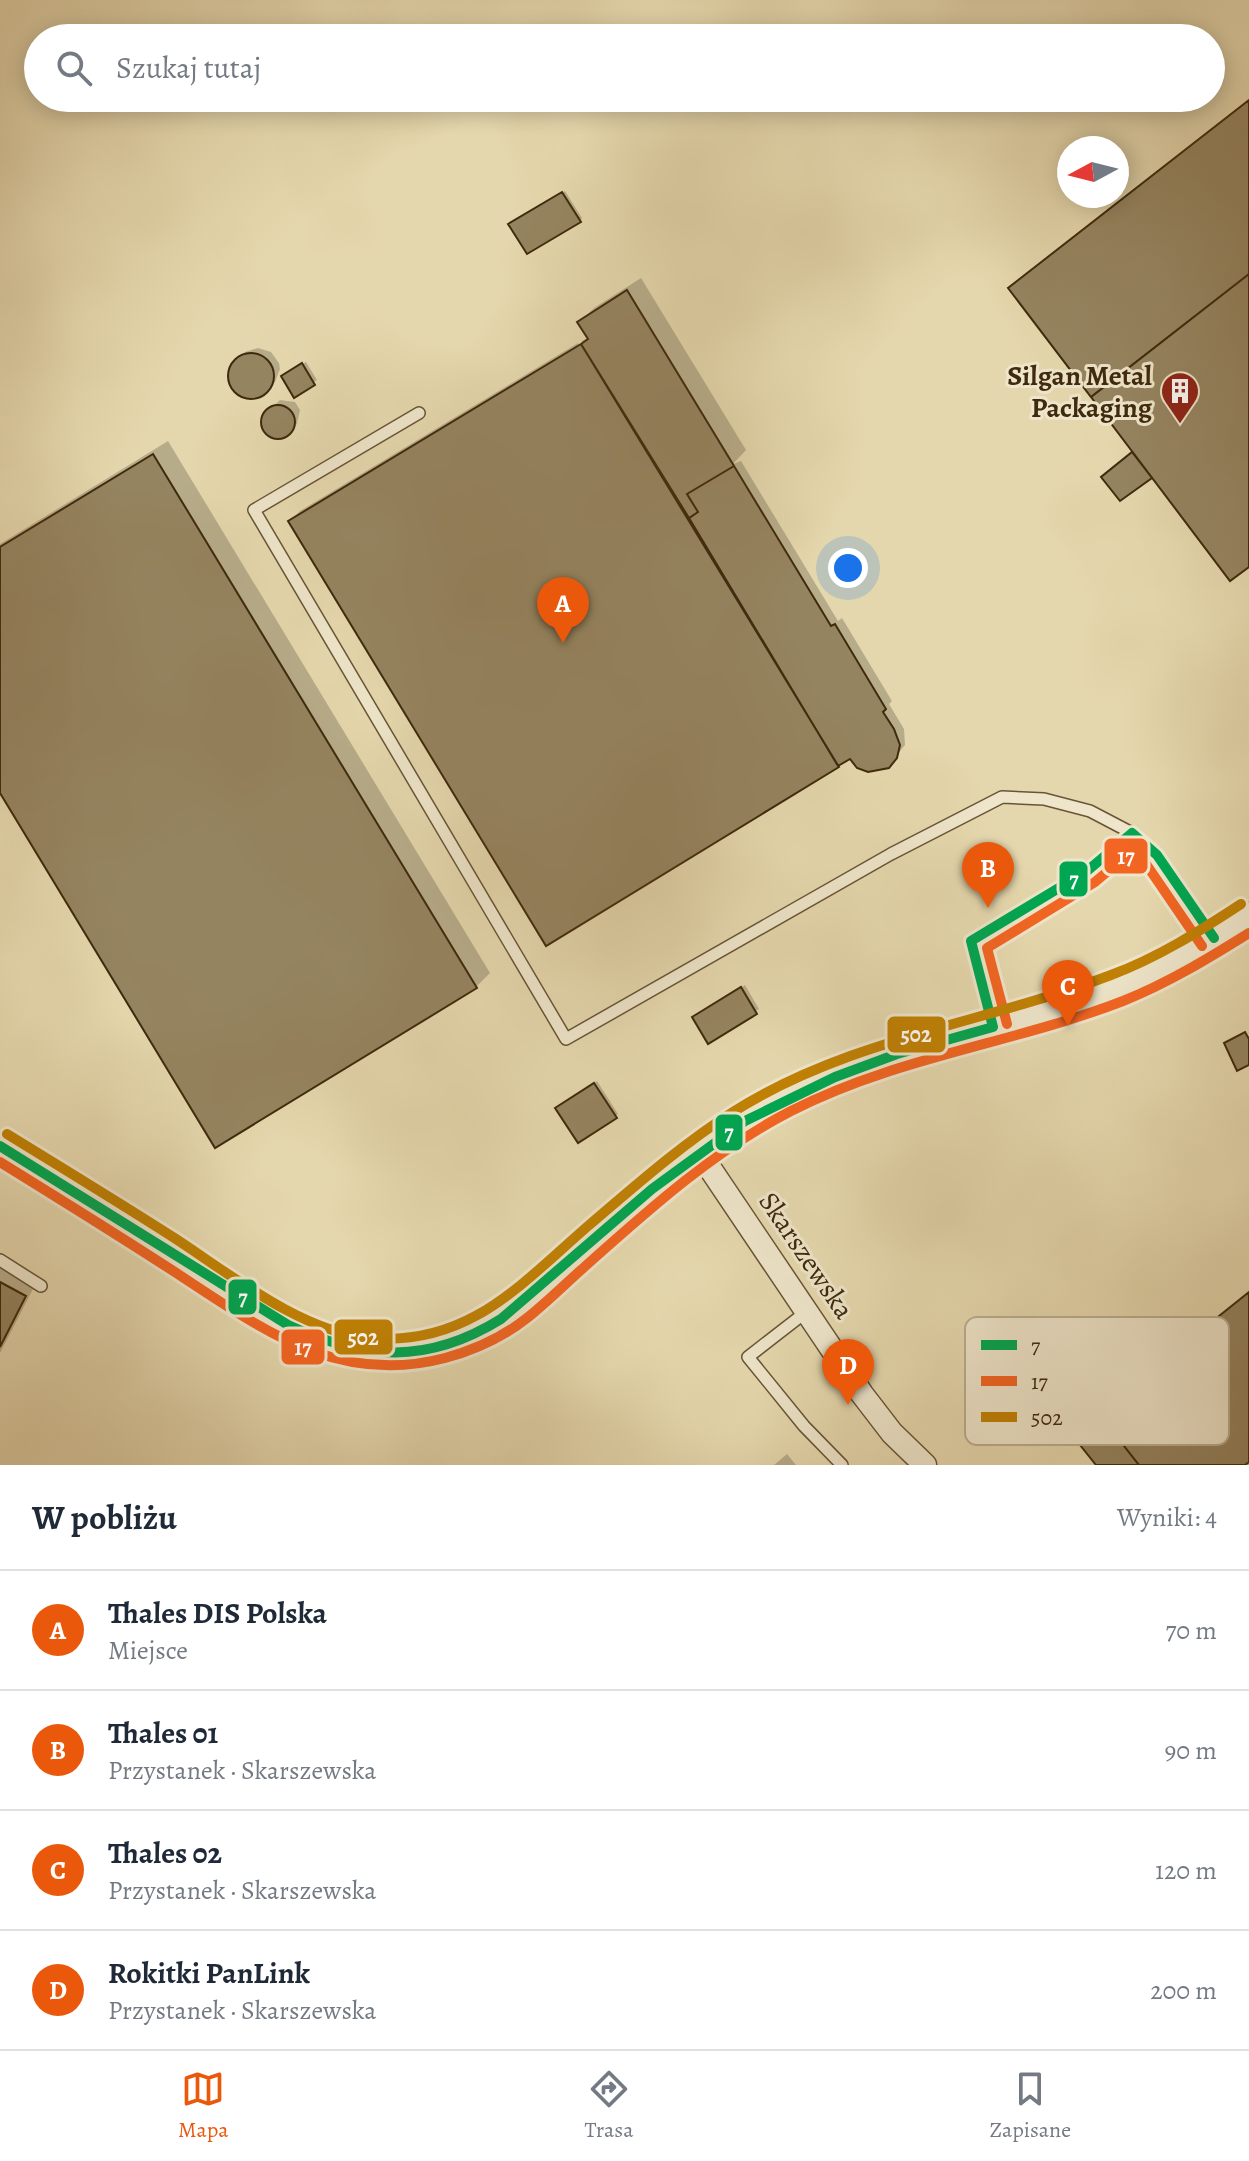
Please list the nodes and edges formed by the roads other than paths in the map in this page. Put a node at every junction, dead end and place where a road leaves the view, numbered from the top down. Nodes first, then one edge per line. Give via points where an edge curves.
1 (419, 413) dead end
2 (1132, 833) junction
3 (1249, 916) edge
4 (1214, 938) junction
5 (993, 1027) junction
6 (0, 1146) edge
7 (699, 1152) junction
8 (0, 1260) edge
9 (41, 1286) dead end
10 (806, 1312) junction
11 (842, 1465) edge
12 (925, 1465) edge

1 - 2 lane via 254,510 566,1039 891,854 1002,797 1044,799 1090,811
2 - 4 lane via 1157,855
2 - 5 lane via 1087,871 971,941
3 - 4 street
4 - 5 street via 1118,988
5 - 7 street via 843,1073 789,1096
6 - 7 street via 251,1303 310,1336 364,1352 451,1343 499,1321
7 - 10 street, Skarszewska
8 - 9 lane
10 - 11 lane via 748,1357
10 - 12 street, Skarszewska via 892,1433

